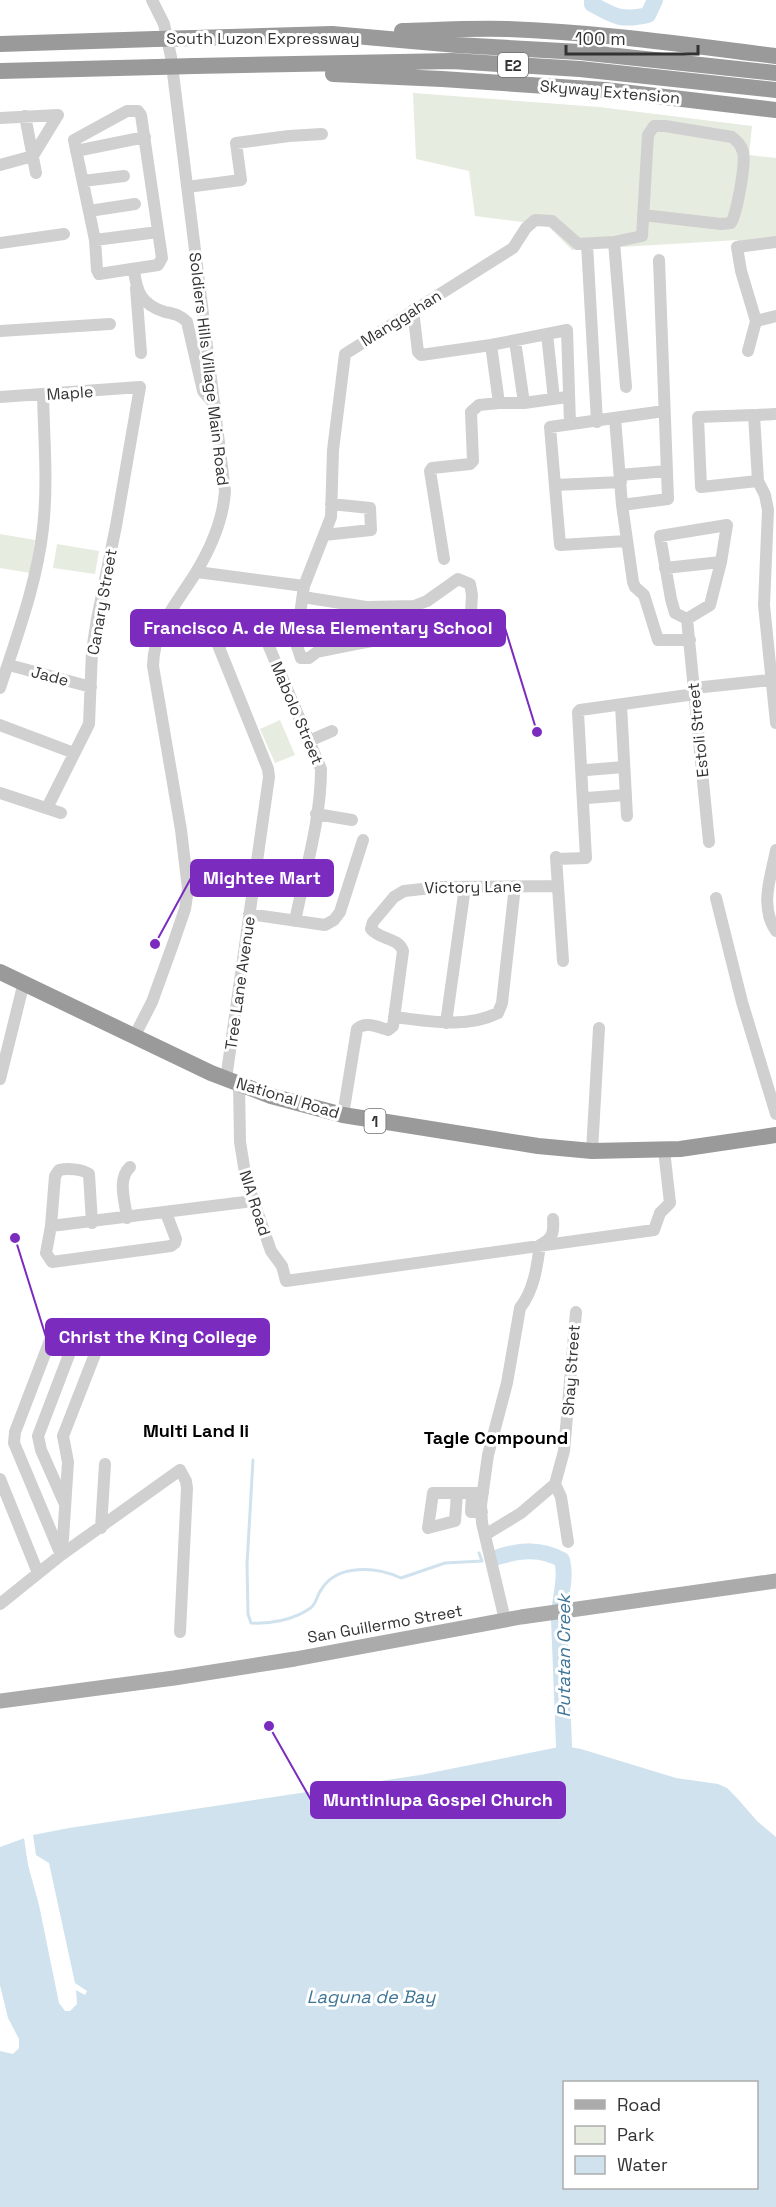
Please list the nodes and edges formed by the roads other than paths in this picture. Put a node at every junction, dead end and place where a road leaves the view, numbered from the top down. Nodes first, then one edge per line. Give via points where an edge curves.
1 (152, 0) edge
2 (332, 34) junction
3 (0, 44) edge
4 (776, 56) edge
5 (248, 65) junction
6 (0, 71) edge
7 (776, 73) edge
8 (776, 90) edge
9 (772, 111) edge
10 (26, 116) junction
11 (0, 118) edge
12 (105, 122) junction
13 (322, 134) dead end
14 (145, 137) junction
15 (111, 144) junction
16 (76, 151) junction
17 (33, 156) junction
18 (0, 165) edge
19 (36, 173) dead end
20 (124, 176) dead end
21 (83, 181) junction
22 (187, 188) junction
23 (135, 204) dead end
24 (89, 210) junction
25 (643, 215) junction
26 (158, 232) junction
27 (64, 234) dead end
28 (95, 240) junction
29 (614, 242) junction
30 (776, 242) edge
31 (0, 243) edge
32 (587, 244) junction
33 (659, 260) dead end
34 (134, 269) junction
35 (136, 287) junction
36 (413, 310) junction
37 (776, 316) edge
38 (756, 321) junction
39 (110, 324) dead end
40 (0, 331) edge
41 (547, 334) junction
42 (516, 341) junction
43 (491, 345) junction
44 (748, 351) dead end
45 (141, 353) dead end
46 (140, 387) joint
47 (626, 387) dead end
48 (43, 395) junction
49 (0, 397) edge
50 (567, 397) junction
51 (554, 399) junction
52 (499, 403) junction
53 (524, 403) junction
54 (215, 405) junction
55 (664, 411) junction
56 (776, 414) edge
57 (758, 415) dead end
58 (615, 418) junction
59 (597, 422) junction
60 (570, 424) junction
61 (667, 471) junction
62 (621, 478) junction
63 (758, 481) junction
64 (555, 485) junction
65 (331, 504) junction
66 (622, 505) junction
67 (772, 510) edge
68 (324, 535) junction
69 (626, 541) junction
70 (444, 559) dead end
71 (721, 562) junction
72 (665, 568) junction
73 (197, 572) junction
74 (771, 572) edge
75 (304, 592) junction
76 (687, 619) junction
77 (470, 630) junction
78 (497, 631) dead end
79 (690, 640) junction
80 (218, 645) joint
81 (9, 665) junction
82 (770, 680) junction
83 (91, 687) junction
84 (0, 688) edge
85 (695, 691) junction
86 (621, 705) junction
87 (776, 723) edge
88 (0, 725) edge
89 (332, 731) dead end
90 (309, 741) junction
91 (74, 753) junction
92 (624, 767) junction
93 (587, 770) dead end
94 (0, 793) edge
95 (626, 795) junction
96 (587, 798) dead end
97 (47, 808) junction
98 (61, 813) dead end
99 (316, 814) junction
100 (627, 816) dead end
101 (352, 820) dead end
102 (363, 840) dead end
103 (709, 842) dead end
104 (776, 850) edge
105 (774, 867) edge
106 (515, 886) junction
107 (558, 886) junction
108 (465, 887) junction
109 (716, 898) dead end
110 (249, 915) junction
111 (295, 921) junction
112 (776, 931) edge
113 (563, 961) dead end
114 (0, 972) edge
115 (24, 982) junction
116 (394, 1017) junction
117 (446, 1023) junction
118 (599, 1028) dead end
119 (134, 1036) junction
120 (0, 1078) edge
121 (232, 1082) junction
122 (776, 1114) edge
123 (343, 1115) junction
124 (776, 1135) edge
125 (664, 1150) junction
126 (592, 1151) junction
127 (130, 1167) dead end
128 (253, 1201) junction
129 (166, 1213) junction
130 (127, 1218) junction
131 (553, 1218) dead end
132 (92, 1223) junction
133 (51, 1226) junction
134 (540, 1245) junction
135 (576, 1312) dead end
136 (75, 1338) junction
137 (105, 1464) dead end
138 (0, 1479) edge
139 (555, 1484) junction
140 (457, 1493) dead end
141 (478, 1493) junction
142 (64, 1504) junction
143 (101, 1528) junction
144 (484, 1535) junction
145 (568, 1542) dead end
146 (60, 1551) junction
147 (38, 1573) junction
148 (776, 1581) edge
149 (0, 1604) edge
150 (505, 1620) junction
151 (180, 1632) dead end
152 (0, 1701) edge

1 - 22 street, Soldiers Hills Village Main Road via 170,48
2 - 3 highway, South Luzon Expressway / E2, bridge
2 - 4 highway, E2 via 458,29 553,32
2 - 7 highway, South Luzon Expressway / E2 via 580,52
5 - 6 highway, South Luzon Expressway / E2, bridge
5 - 8 highway, South Luzon Expressway / E2 via 452,61 580,69
5 - 9 highway, Skyway Extension / E2 via 605,90
10 - 11 street
10 - 17 street
10 - 17 street via 58,115
12 - 14 street via 127,111 138,111
12 - 15 street
12 - 16 street via 76,138
13 - 22 street via 236,143 240,180
14 - 15 street
14 - 26 street
15 - 16 street
16 - 21 street
17 - 18 street
17 - 19 street
20 - 21 street
21 - 24 street
22 - 54 street, Soldiers Hills Village Main Road
23 - 24 street
24 - 28 street
25 - 25 street via 648,135 654,126 732,137 741,144 744,155 736,213 731,223
25 - 29 street via 642,236
26 - 28 street
26 - 34 street via 161,262
27 - 31 street
28 - 34 street via 98,273
29 - 32 street
29 - 47 street
30 - 38 street via 737,247
32 - 36 street, Manggahan via 578,244 552,221 535,220 513,248
32 - 59 street
33 - 55 street
34 - 35 street
35 - 45 street
35 - 54 street via 153,308 181,316 187,322 203,391
36 - 43 street via 421,355
36 - 65 street, Manggahan via 345,354 333,450
37 - 38 street
38 - 44 street
39 - 40 street
41 - 42 street
41 - 50 street via 567,330
41 - 51 street
42 - 43 street
42 - 53 street
43 - 52 street
46 - 48 street, Maple
46 - 83 street, Canary Street via 97,619
48 - 49 street, Maple
48 - 81 street via 43,531 36,571
50 - 51 street
50 - 60 street
51 - 53 street
52 - 53 street
52 - 70 street via 479,405 471,412 471,464 430,471
54 - 73 street, Soldiers Hills Village Main Road via 224,505 216,534
55 - 58 street
55 - 61 street
56 - 57 street
58 - 59 street
58 - 62 street
59 - 60 street
60 - 64 street via 550,427
61 - 62 street
61 - 66 street via 668,499
62 - 64 street
62 - 66 street
63 - 63 street via 701,487 699,417 754,415
63 - 67 street
64 - 69 street via 560,545
65 - 68 street, Manggahan
65 - 68 street via 370,508 370,530
66 - 69 street
67 - 74 street
68 - 75 street, Manggahan
69 - 79 street via 633,582 645,595 658,640
71 - 72 street
71 - 72 street via 727,525 660,536
71 - 76 street via 710,605
72 - 76 street via 675,613
73 - 75 street
73 - 119 street, Soldiers Hills Village Main Road via 158,633 153,655 188,889 185,909 154,995
74 - 82 street via 764,605
75 - 77 street via 366,607 414,606 458,579 464,580 470,584 472,595
75 - 77 street, Manggahan via 296,643 304,659 317,652 399,635
76 - 79 street, Estoli Street
77 - 78 street
79 - 85 street, Estoli Street
80 - 90 street, Mabolo Street via 259,623
80 - 110 street, Tree Lane Avenue via 269,777
81 - 83 street, Jade
81 - 84 street
82 - 85 street
82 - 87 street
83 - 91 street, Canary Street via 89,724
85 - 86 street
85 - 103 street, Estoli Street
86 - 92 street
86 - 107 street via 578,712 586,858 556,858
88 - 91 street
89 - 90 street
90 - 99 street, Mabolo Street via 321,769
91 - 97 street, Canary Street
92 - 93 street
92 - 95 street
94 - 97 street
95 - 96 street
95 - 100 street
97 - 98 street
99 - 101 street
99 - 111 street, Mabolo Street
102 - 111 street via 337,917 325,925
104 - 105 street
105 - 112 street via 766,890 770,922
106 - 107 street, Victory Lane
106 - 108 street, Victory Lane
106 - 117 street via 501,1009 487,1017
107 - 113 street
108 - 116 street, Victory Lane via 404,891 373,922 374,932 397,942 403,951
108 - 117 street
109 - 122 street
110 - 111 street
110 - 121 street, Tree Lane Avenue
114 - 115 highway, National Road / 1
115 - 119 highway, National Road / 1
115 - 120 street
116 - 117 street
116 - 123 street via 390,1029 366,1024 357,1029
118 - 126 street
119 - 121 highway, National Road / 1
121 - 123 highway, National Road / 1
121 - 128 street, NIA Road via 242,1160
123 - 126 highway, National Road / 1
124 - 125 highway, National Road / 1
125 - 126 highway, National Road / 1
125 - 134 street via 669,1203 660,1213 654,1230
127 - 130 street via 122,1179
128 - 129 street
128 - 134 street, NIA Road via 286,1281
129 - 130 street
129 - 133 street via 176,1239 171,1246 59,1262 52,1262 46,1253
130 - 132 street
131 - 134 street via 552,1237
132 - 133 street
132 - 133 street via 89,1174 65,1169 56,1176
134 - 141 street via 534,1284 520,1308 507,1383
135 - 139 street, Shay Street via 564,1451
136 - 142 street via 38,1436
136 - 142 street via 98,1349 63,1436 68,1462
136 - 146 street via 52,1331 14,1438 18,1456
137 - 143 street
138 - 147 street
139 - 144 street via 521,1514
139 - 145 street via 561,1497
140 - 141 street
141 - 144 street
142 - 146 street
143 - 146 street
143 - 151 street via 180,1470 187,1488
144 - 150 street
146 - 147 street
147 - 149 street
148 - 150 main road, San Guillermo Street
150 - 152 main road, San Guillermo Street via 295,1659

